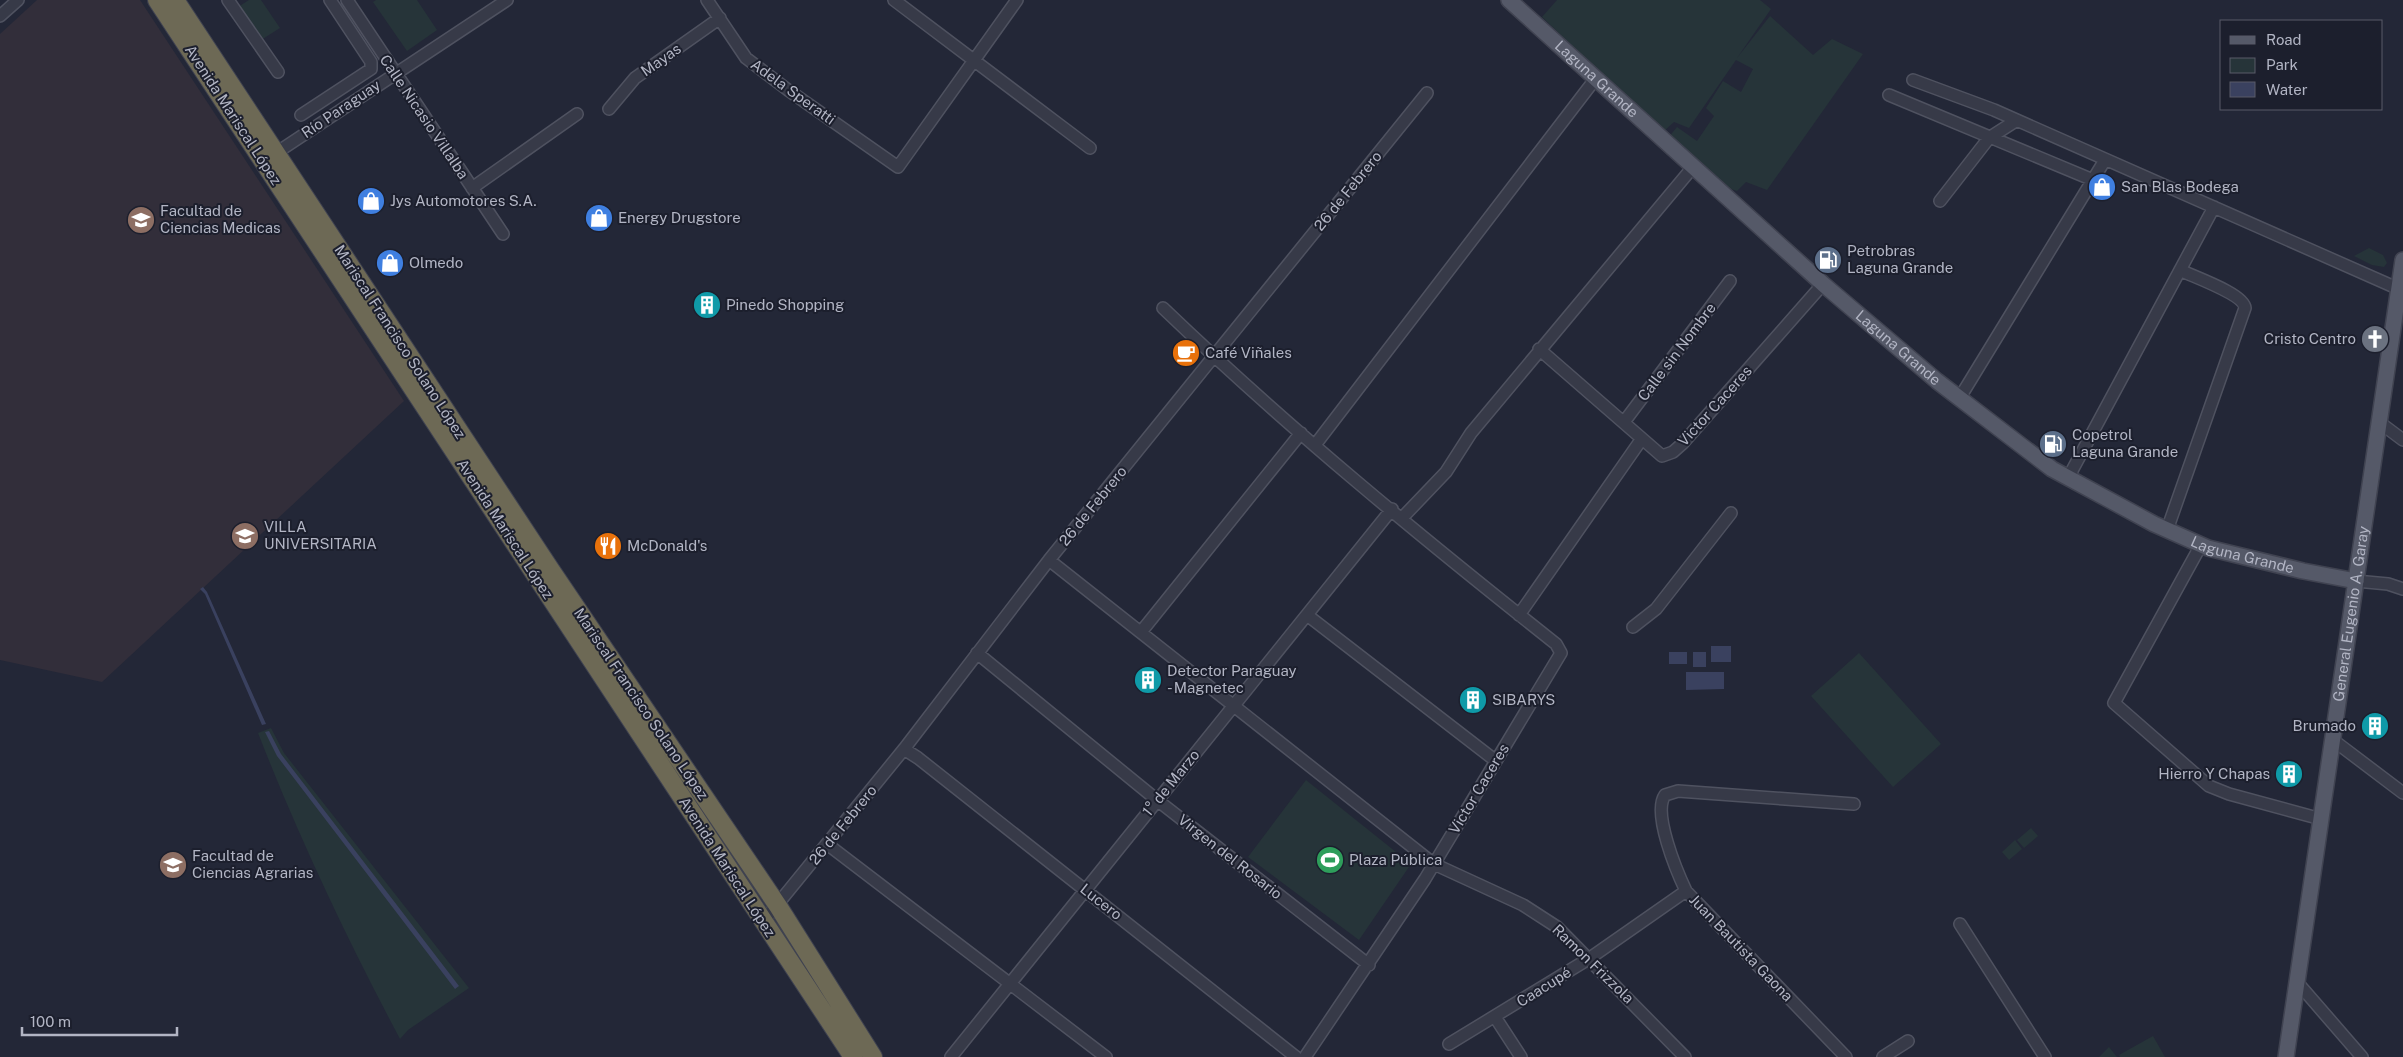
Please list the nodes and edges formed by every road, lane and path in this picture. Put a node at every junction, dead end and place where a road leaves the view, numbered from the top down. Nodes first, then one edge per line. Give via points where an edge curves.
1 (18, 0) edge
2 (157, 0) edge
3 (175, 0) edge
4 (228, 0) edge
5 (330, 0) edge
6 (347, 0) edge
7 (507, 0) edge
8 (707, 0) edge
9 (894, 0) edge
10 (1017, 0) edge
11 (1509, 0) edge
12 (0, 16) edge
13 (720, 18) junction
14 (976, 61) junction
15 (278, 72) dead end
16 (395, 74) junction
17 (1596, 78) junction
18 (1913, 80) dead end
19 (1427, 93) dead end
20 (1889, 95) dead end
21 (609, 109) dead end
22 (576, 114) dead end
23 (301, 115) dead end
24 (2017, 120) junction
25 (1989, 138) junction
26 (1090, 148) dead end
27 (276, 153) junction
28 (2105, 160) junction
29 (1693, 167) junction
30 (2093, 180) junction
31 (472, 188) junction
32 (1940, 201) dead end
33 (2214, 207) junction
34 (503, 234) dead end
35 (2403, 260) edge
36 (2180, 270) junction
37 (1730, 281) dead end
38 (1823, 284) junction
39 (2399, 289) junction
40 (1163, 308) dead end
41 (2398, 327) edge
42 (1539, 349) junction
43 (1214, 357) junction
44 (1959, 399) junction
45 (1624, 422) junction
46 (2379, 422) junction
47 (1301, 433) junction
48 (1642, 440) junction
49 (2403, 440) edge
50 (1315, 445) junction
51 (2068, 478) junction
52 (508, 497) dead end
53 (1392, 509) junction
54 (1731, 513) dead end
55 (1402, 518) junction
56 (2167, 530) junction
57 (2201, 545) junction
58 (534, 546) junction
59 (1049, 560) junction
60 (2356, 581) junction
61 (2403, 589) edge
62 (1307, 615) junction
63 (1519, 615) junction
64 (1633, 627) dead end
65 (1142, 632) junction
66 (977, 653) junction
67 (1234, 705) junction
68 (2333, 740) junction
69 (904, 749) junction
70 (1496, 761) junction
71 (2403, 793) edge
72 (1157, 800) junction
73 (1854, 804) dead end
74 (2321, 819) junction
75 (827, 844) junction
76 (1434, 864) junction
77 (1085, 889) junction
78 (1686, 891) junction
79 (778, 906) junction
80 (763, 922) junction
81 (1960, 924) dead end
82 (1590, 958) junction
83 (1369, 966) junction
84 (2297, 982) junction
85 (1012, 983) junction
86 (1495, 1017) junction
87 (1908, 1041) dead end
88 (1450, 1044) dead end
89 (1678, 1055) edge
90 (853, 1057) edge
91 (873, 1057) edge
92 (951, 1057) edge
93 (1106, 1057) edge
94 (1296, 1057) edge
95 (1305, 1057) edge
96 (1521, 1057) edge
97 (1846, 1057) edge
98 (1883, 1057) edge
99 (2045, 1057) edge
100 (2286, 1057) edge
101 (2362, 1057) edge

1 - 12 street
2 - 80 highway, Avenida Mariscal López
3 - 27 highway, Avenida Mariscal López
4 - 15 street
5 - 23 street via 372,66
6 - 16 street, Calle Nicasio Villalba
7 - 16 street, Río Paraguay
8 - 13 street, Adela Speratti
9 - 14 street
10 - 14 street
11 - 17 main road, Laguna Grande
13 - 14 street, Adela Speratti via 746,58 898,167
13 - 21 street, Mayas via 635,78
14 - 26 street
16 - 27 street, Río Paraguay
16 - 31 street, Calle Nicasio Villalba
17 - 29 main road, Laguna Grande
17 - 50 street
18 - 24 street
19 - 43 street, 26 de Febrero
20 - 25 street
22 - 31 street
24 - 25 street
24 - 28 street
25 - 30 street
25 - 32 street
27 - 58 highway, Mariscal Francisco Solano López
28 - 30 street
28 - 33 street
29 - 38 main road, Laguna Grande
29 - 42 street
30 - 44 street
31 - 34 street, Calle Nicasio Villalba
33 - 36 street
33 - 39 street
35 - 39 main road, General Eugenio A. Garay
36 - 51 street
36 - 56 street via 2232,293 2241,299 2245,308
37 - 45 street, Calle sin Nombre
38 - 44 main road, Laguna Grande
38 - 48 street, Victor Caceres via 1677,448 1662,456
39 - 41 main road, General Eugenio A. Garay
40 - 43 street
41 - 46 main road, General Eugenio A. Garay
42 - 45 street
42 - 55 street via 1471,433 1446,472
43 - 47 street
43 - 59 street, 26 de Febrero
44 - 51 main road, Laguna Grande
45 - 48 street
46 - 49 street
46 - 60 main road, General Eugenio A. Garay
47 - 50 street
47 - 65 street
48 - 63 street
50 - 53 street
51 - 56 main road, Laguna Grande
52 - 58 highway via 532,534
53 - 55 street
53 - 62 street, 1° de Marzo
54 - 64 street via 1656,609
55 - 63 street
56 - 57 main road, Laguna Grande
57 - 60 main road, Laguna Grande via 2250,559
57 - 74 street via 2114,703 2209,786
58 - 79 highway, Mariscal Francisco Solano López
59 - 65 street, Ramon Frizzola
59 - 66 street, 26 de Febrero
60 - 61 street
60 - 68 main road, General Eugenio A. Garay
62 - 67 street, 1° de Marzo
62 - 70 street
63 - 70 street, Victor Caceres via 1556,644 1561,653
65 - 67 street, Ramon Frizzola
66 - 69 street, 26 de Febrero
66 - 72 street, Virgen del Rosario
67 - 72 street, 1° de Marzo
67 - 76 street, Ramon Frizzola
68 - 71 street
68 - 74 main road, General Eugenio A. Garay
69 - 75 street, 26 de Febrero
69 - 77 street, Lucero
70 - 76 street, Victor Caceres
72 - 77 street, 1° de Marzo
72 - 83 street, Virgen del Rosario
73 - 78 street, Juan Bautista Gaona via 1691,792 1665,795 1661,814 1675,867
74 - 84 main road, General Eugenio A. Garay
75 - 79 street, 26 de Febrero
75 - 85 street
76 - 82 street, Ramon Frizzola via 1523,905 1557,927
76 - 83 street, Victor Caceres
77 - 85 street, 1° de Marzo
77 - 94 street, Lucero
78 - 82 street, Caacupé
78 - 97 street, Juan Bautista Gaona
79 - 80 street, 26 de Febrero
79 - 91 highway, Mariscal Francisco Solano López
80 - 90 highway, Avenida Mariscal López
81 - 99 street
82 - 86 street, Caacupé
82 - 89 street, Ramon Frizzola
83 - 95 street, Victor Caceres
84 - 100 main road, General Eugenio A. Garay
84 - 101 street
85 - 92 street, 1° de Marzo
85 - 93 street
86 - 88 street, Caacupé
86 - 96 street
87 - 98 street

